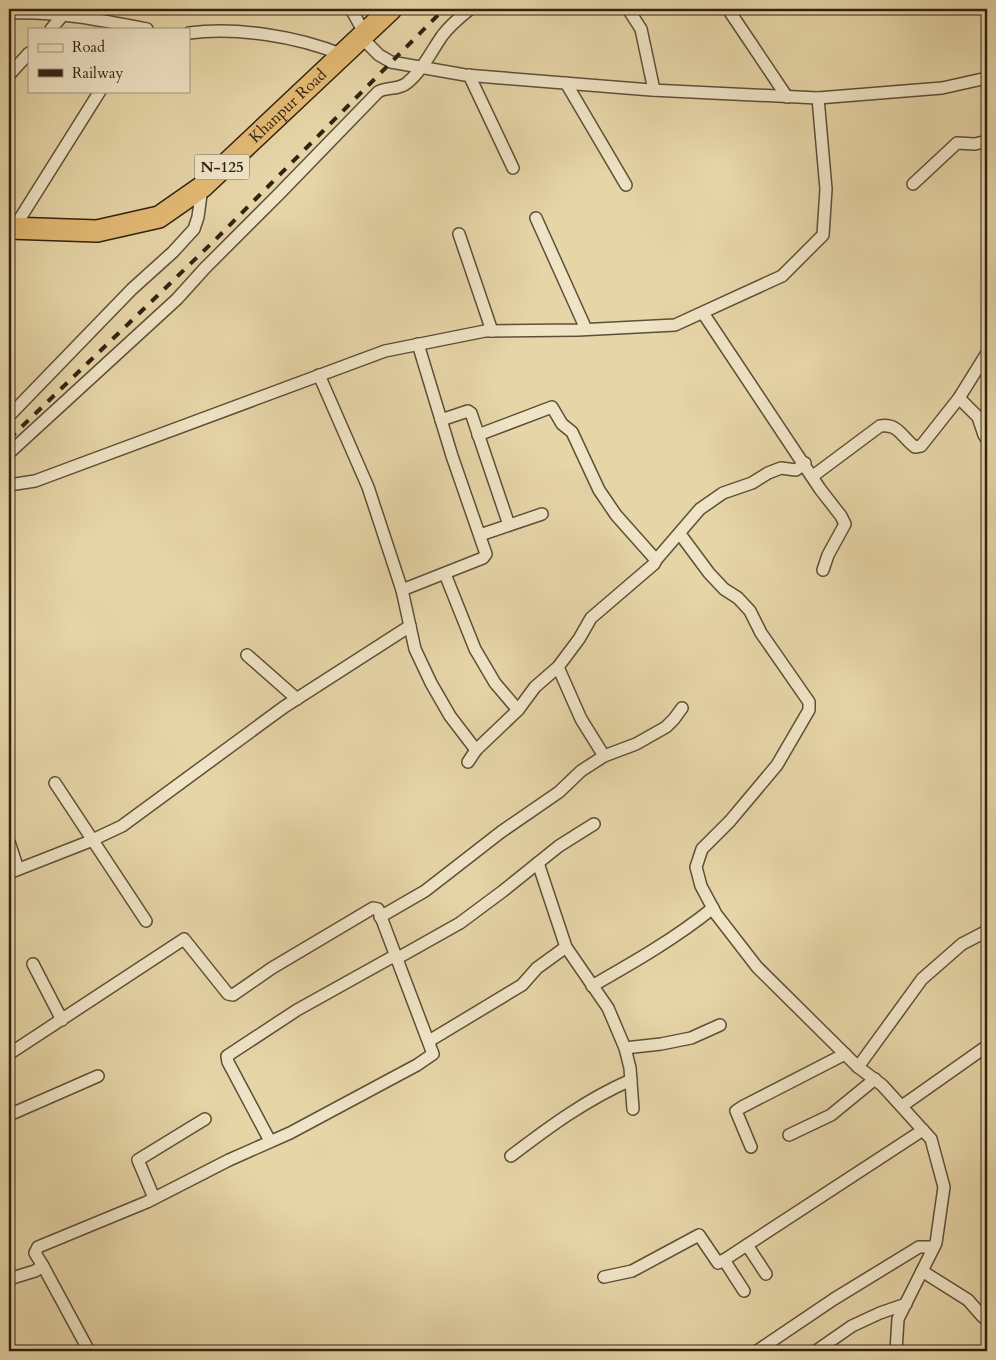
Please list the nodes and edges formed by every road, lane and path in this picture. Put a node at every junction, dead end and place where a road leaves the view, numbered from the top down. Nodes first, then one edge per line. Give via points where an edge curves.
1 (351, 9) edge
2 (391, 9) edge
3 (470, 9) edge
4 (628, 9) edge
5 (728, 9) edge
6 (9, 13) edge
7 (63, 15) junction
8 (52, 28) edge
9 (142, 28) edge
10 (190, 33) edge
11 (363, 35) junction
12 (28, 54) edge
13 (342, 55) junction
14 (420, 67) junction
15 (9, 75) edge
16 (470, 75) junction
17 (987, 79) edge
18 (566, 83) junction
19 (654, 90) junction
20 (99, 92) edge
21 (787, 97) junction
22 (818, 98) junction
23 (987, 141) edge
24 (512, 168) dead end
25 (913, 184) dead end
26 (626, 186) dead end
27 (202, 187) junction
28 (536, 218) dead end
29 (11, 228) edge
30 (459, 234) dead end
31 (703, 313) junction
32 (586, 329) junction
33 (492, 331) junction
34 (418, 344) junction
35 (987, 353) edge
36 (318, 375) junction
37 (959, 398) junction
38 (9, 416) edge
39 (441, 420) junction
40 (478, 435) junction
41 (987, 440) edge
42 (9, 453) edge
43 (804, 463) junction
44 (813, 476) junction
45 (9, 485) edge
46 (542, 514) dead end
47 (509, 525) junction
48 (680, 534) junction
49 (480, 535) junction
50 (656, 560) junction
51 (823, 570) dead end
52 (445, 574) junction
53 (402, 590) junction
54 (410, 626) junction
55 (247, 655) dead end
56 (558, 667) junction
57 (296, 699) junction
58 (682, 708) dead end
59 (518, 710) junction
60 (476, 750) junction
61 (604, 756) junction
62 (468, 762) dead end
63 (55, 782) dead end
64 (594, 824) dead end
65 (92, 840) junction
66 (9, 842) edge
67 (538, 863) junction
68 (13, 871) edge
69 (713, 908) junction
70 (380, 917) junction
71 (146, 921) dead end
72 (987, 930) edge
73 (566, 947) junction
74 (395, 957) junction
75 (33, 964) dead end
76 (592, 986) junction
77 (62, 1020) junction
78 (720, 1025) dead end
79 (429, 1041) junction
80 (987, 1046) edge
81 (625, 1048) junction
82 (9, 1054) edge
83 (845, 1054) junction
84 (858, 1067) junction
85 (98, 1076) dead end
86 (875, 1079) junction
87 (631, 1080) junction
88 (902, 1106) junction
89 (633, 1108) dead end
90 (9, 1115) edge
91 (204, 1119) dead end
92 (922, 1130) junction
93 (789, 1135) dead end
94 (270, 1141) junction
95 (751, 1147) dead end
96 (511, 1156) dead end
97 (154, 1198) junction
98 (747, 1245) junction
99 (934, 1247) junction
100 (724, 1260) junction
101 (43, 1266) junction
102 (922, 1272) junction
103 (766, 1274) dead end
104 (604, 1277) dead end
105 (9, 1279) edge
106 (744, 1291) dead end
107 (906, 1304) junction
108 (983, 1317) dead end
109 (89, 1351) edge
110 (757, 1351) edge
111 (816, 1351) edge
112 (896, 1351) edge

1 - 11 street
2 - 11 highway, Khanpur Road / N-125
3 - 14 street via 453,23
4 - 19 street via 641,29
5 - 21 street
6 - 7 street
7 - 8 street
7 - 9 street
10 - 13 street via 207,30 261,34 319,45
11 - 13 highway, Khanpur Road / N-125
11 - 14 street via 379,55 391,62
12 - 15 street
13 - 27 highway, Khanpur Road / N-125
14 - 16 street
14 - 42 street via 406,84 378,92 177,299
16 - 18 street
16 - 24 street
17 - 22 street via 942,88
18 - 19 street
18 - 26 street
19 - 21 street
20 - 29 street
21 - 22 street
22 - 31 street via 826,189 823,235 782,276
23 - 25 street via 957,144
27 - 29 highway, Khanpur Road / N-125 via 159,217 97,231
27 - 38 street via 194,229
28 - 32 street
30 - 33 street
31 - 32 street via 675,325
31 - 43 street
32 - 33 street
33 - 34 street
34 - 36 street via 385,351
34 - 39 street
35 - 37 street
36 - 45 street via 35,481
36 - 53 street via 368,488
37 - 41 street via 978,417
37 - 44 street via 921,446 910,444 897,429 880,426
39 - 40 street via 468,411
39 - 49 street
40 - 47 street
40 - 50 street via 552,407 562,424 572,432 616,516
43 - 44 street
43 - 48 street via 796,470 781,468 722,493 700,509
44 - 51 street via 845,524
46 - 47 street
47 - 49 street
48 - 50 street
48 - 69 street via 709,573 750,611 761,633 809,702 808,710 777,765 702,849 696,867 701,886
49 - 52 street via 486,554 484,558
50 - 56 street via 592,618
52 - 53 street
52 - 59 street via 475,649 495,683
53 - 54 street
54 - 57 street
54 - 60 street via 415,649 431,683 450,716
55 - 57 street
56 - 59 street via 535,687
56 - 61 street via 581,719
57 - 65 street via 122,826
58 - 61 street via 666,727 636,744
59 - 60 street
60 - 62 street
61 - 70 street via 425,891
63 - 65 street
64 - 67 street
65 - 68 street
65 - 71 street
66 - 68 street
67 - 73 street
67 - 74 street via 460,923
69 - 76 street via 656,949
69 - 83 street via 757,968
70 - 74 street
70 - 77 street via 378,909 374,908 233,995 228,994 184,939
72 - 84 street via 962,944 922,979
73 - 76 street
73 - 79 street via 537,968 522,985
74 - 79 street
74 - 94 street via 297,1010 227,1056
75 - 77 street
76 - 81 street via 608,1008
77 - 82 street
78 - 81 street via 691,1038
79 - 94 street via 431,1057
80 - 88 street
81 - 87 street
83 - 84 street
83 - 95 street via 736,1112
84 - 86 street
85 - 90 street
86 - 88 street
86 - 93 street via 831,1115
87 - 89 street
87 - 96 street via 595,1098
88 - 92 street
91 - 97 street via 138,1160
92 - 98 street
92 - 99 street via 930,1139 944,1187
94 - 97 street
97 - 101 street via 38,1247 35,1253
98 - 100 street
98 - 103 street
99 - 102 street
99 - 110 street via 919,1247
100 - 104 street via 718,1263 699,1235 632,1271
100 - 106 street
101 - 105 street
101 - 109 street
102 - 107 street
102 - 108 street via 968,1300
107 - 111 street via 852,1326
107 - 112 street via 898,1319

